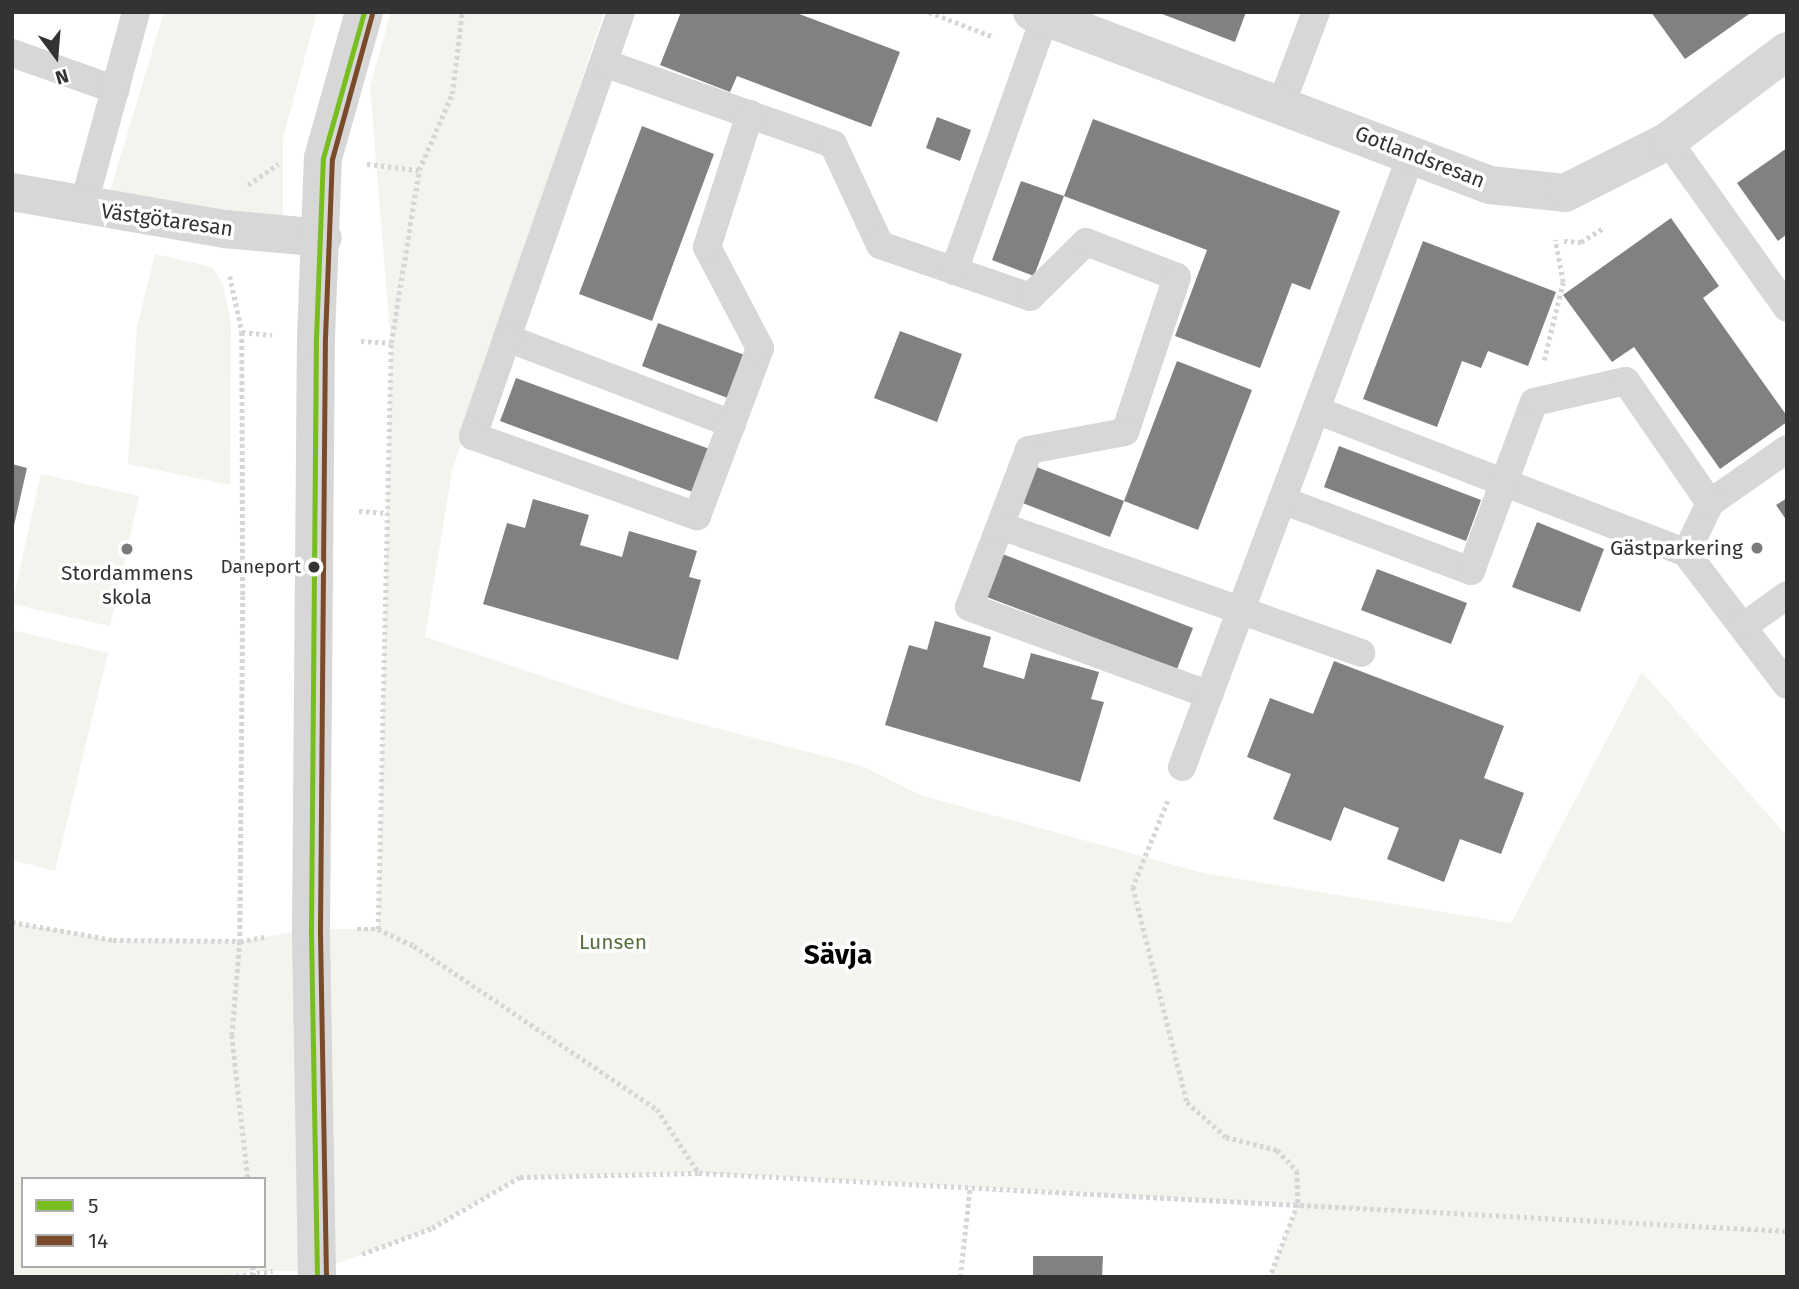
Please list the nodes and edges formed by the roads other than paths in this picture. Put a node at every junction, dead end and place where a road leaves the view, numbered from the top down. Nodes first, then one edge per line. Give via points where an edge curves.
1 (136, 12) edge
2 (364, 12) edge
3 (621, 12) edge
4 (1316, 12) edge
5 (1039, 15) edge
6 (1787, 51) edge
7 (12, 53) edge
8 (604, 63) junction
9 (116, 90) junction
10 (1281, 105) junction
11 (750, 114) junction
12 (1668, 141) junction
13 (1412, 153) junction
14 (12, 192) edge
15 (83, 207) junction
16 (323, 237) junction
17 (954, 271) junction
18 (1787, 308) edge
19 (507, 338) junction
20 (1316, 410) junction
21 (732, 424) junction
22 (1787, 449) edge
23 (1505, 482) junction
24 (1282, 500) junction
25 (1710, 503) junction
26 (1001, 526) junction
27 (1686, 553) junction
28 (1787, 595) edge
29 (1240, 612) junction
30 (1744, 626) junction
31 (1361, 653) dead end
32 (1787, 685) edge
33 (1209, 695) junction
34 (1182, 767) road end
35 (317, 1274) edge

1 - 9 lane
2 - 16 street via 323,158
3 - 8 lane
4 - 10 lane
5 - 10 street, Gotlandsresan
5 - 17 lane
6 - 12 street, Gotlandsresan
7 - 9 lane
8 - 11 lane
8 - 19 lane
9 - 15 lane
10 - 13 street, Gotlandsresan
11 - 17 lane via 833,144 880,245
11 - 21 lane via 707,247 760,348
12 - 13 street, Gotlandsresan via 1565,192 1490,185
12 - 18 lane
13 - 20 lane
14 - 15 street, Västgötaresan
15 - 16 street, Västgötaresan via 225,229
16 - 35 street via 316,338 311,929
17 - 26 lane via 1030,297 1086,242 1177,277 1125,432 1029,450
19 - 21 lane
19 - 21 lane via 473,436 697,516
20 - 23 lane
20 - 24 lane
22 - 25 lane
23 - 24 lane via 1471,571
23 - 25 lane via 1534,402 1626,381
23 - 27 lane
24 - 29 lane
25 - 27 lane
26 - 29 lane
26 - 33 lane via 969,607
27 - 30 lane
28 - 30 lane
29 - 31 lane
29 - 33 lane
30 - 32 lane
33 - 34 lane

